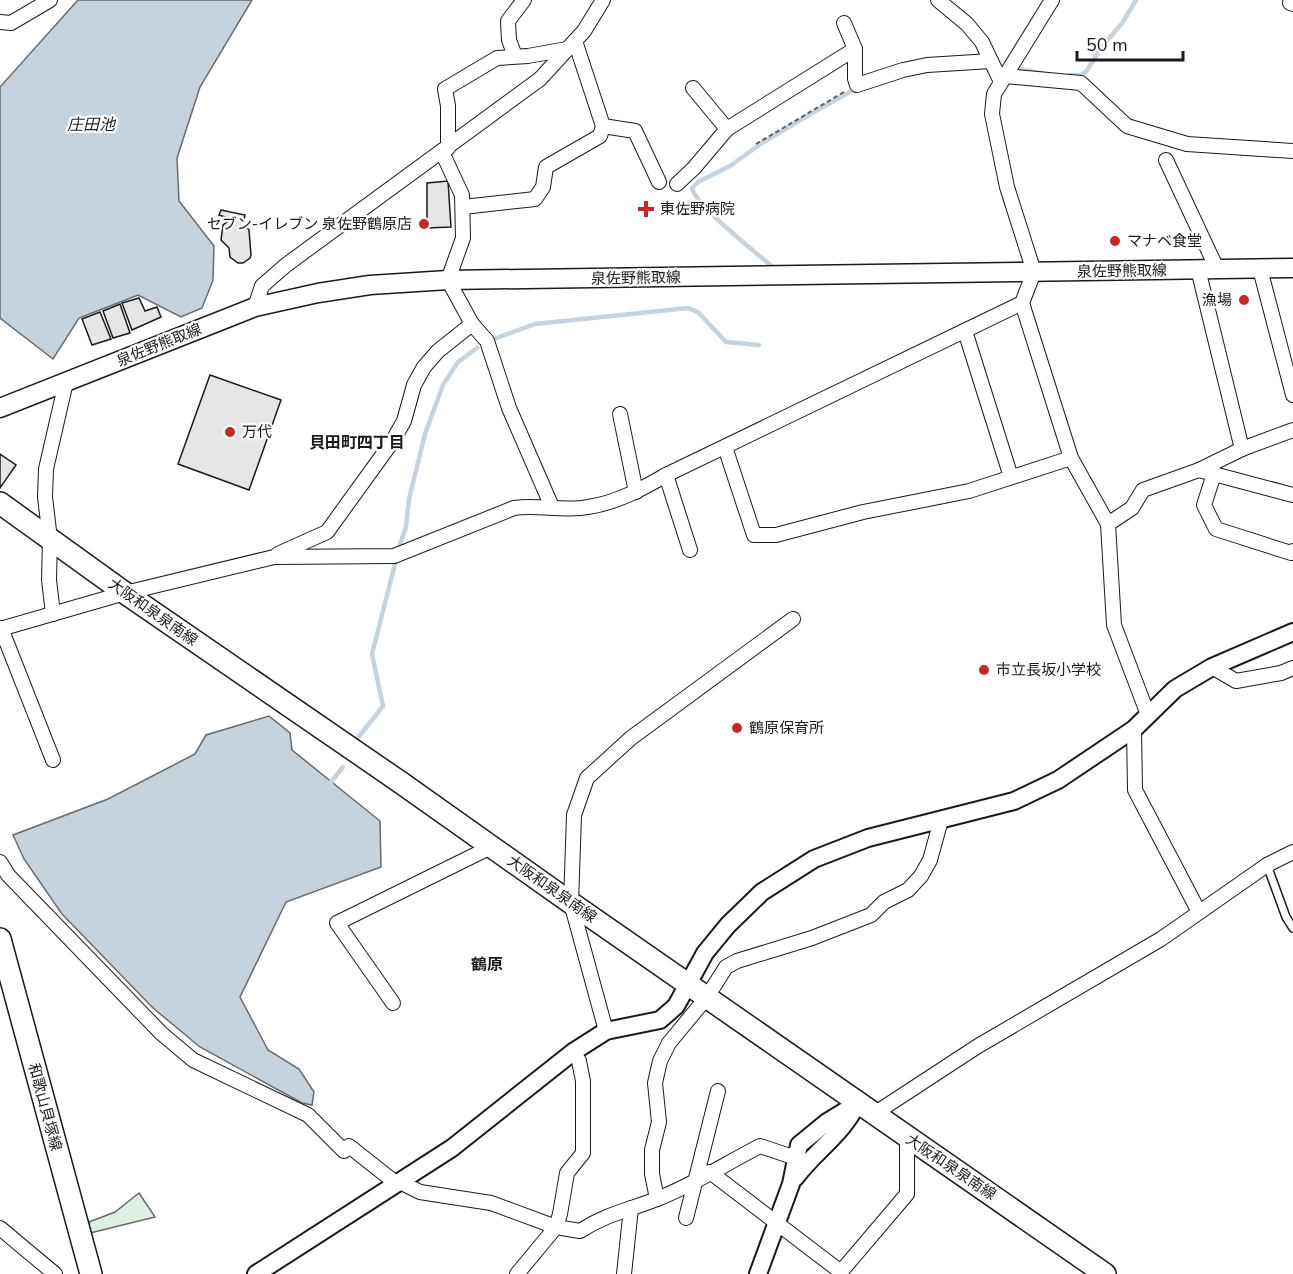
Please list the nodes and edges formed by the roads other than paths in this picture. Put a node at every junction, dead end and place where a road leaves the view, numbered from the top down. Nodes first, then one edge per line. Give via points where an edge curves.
1 (50, 0) edge
2 (524, 0) edge
3 (603, 0) edge
4 (938, 0) edge
5 (1050, 1) edge
6 (0, 22) edge
7 (844, 23) dead end
8 (571, 45) junction
9 (855, 49) junction
10 (515, 56) junction
11 (991, 62) junction
12 (1003, 79) junction
13 (693, 88) dead end
14 (603, 126) junction
15 (727, 129) junction
16 (445, 150) junction
17 (1293, 151) edge
18 (1166, 160) dead end
19 (659, 182) dead end
20 (677, 184) dead end
21 (463, 207) junction
22 (1293, 268) edge
23 (1198, 269) junction
24 (1216, 269) junction
25 (1260, 269) junction
26 (1034, 272) junction
27 (448, 280) junction
28 (1022, 303) junction
29 (255, 307) junction
30 (472, 324) junction
31 (965, 331) junction
32 (66, 382) junction
33 (1293, 395) edge
34 (0, 408) edge
35 (620, 414) dead end
36 (1293, 430) edge
37 (724, 447) junction
38 (1242, 449) junction
39 (1071, 458) junction
40 (1199, 470) junction
41 (1214, 474) junction
42 (666, 475) junction
43 (1011, 477) junction
44 (636, 492) junction
45 (1293, 495) edge
46 (0, 503) edge
47 (552, 507) junction
48 (1108, 524) junction
49 (50, 539) junction
50 (690, 550) dead end
51 (1293, 551) edge
52 (274, 556) junction
53 (125, 593) junction
54 (53, 614) junction
55 (793, 619) dead end
56 (1, 629) edge
57 (1293, 632) edge
58 (1212, 668) junction
59 (1293, 668) edge
60 (1148, 715) junction
61 (1134, 729) junction
62 (53, 760) dead end
63 (940, 819) junction
64 (491, 847) junction
65 (1293, 852) edge
66 (0, 862) edge
67 (1267, 865) junction
68 (571, 903) junction
69 (1200, 912) junction
70 (1293, 928) edge
71 (0, 939) edge
72 (688, 984) junction
73 (707, 997) junction
74 (393, 1003) dead end
75 (606, 1031) junction
76 (573, 1052) junction
77 (718, 1091) dead end
78 (866, 1108) junction
79 (907, 1137) junction
80 (796, 1158) junction
81 (710, 1172) junction
82 (696, 1182) junction
83 (398, 1183) junction
84 (791, 1184) junction
85 (657, 1199) junction
86 (631, 1208) junction
87 (686, 1218) dead end
88 (776, 1222) junction
89 (556, 1227) junction
90 (0, 1228) edge
91 (269, 1271) edge
92 (840, 1273) edge
93 (55, 1274) edge
94 (91, 1274) edge
95 (517, 1274) edge
96 (624, 1274) edge
97 (758, 1274) edge
98 (1104, 1274) edge

1 - 6 street via 11,23
2 - 10 street via 508,21
3 - 8 street via 584,32
4 - 11 street via 967,24 982,42
5 - 12 street
7 - 9 street
8 - 10 street
8 - 14 street
8 - 16 street via 540,79
9 - 11 street via 857,85 927,65
9 - 15 street
10 - 16 street via 497,58 445,89
11 - 12 street
12 - 17 street via 1081,83 1127,126 1186,144
12 - 26 street via 993,94 992,114 1007,187
13 - 15 street
14 - 19 street via 635,130
14 - 21 street via 600,136 546,167 543,187 536,199
15 - 20 street
16 - 21 street
16 - 29 street via 286,265 262,286
18 - 24 street
21 - 27 street via 463,238
22 - 25 main road, 泉佐野熊取線
23 - 24 main road, 泉佐野熊取線
23 - 26 main road, 泉佐野熊取線
23 - 38 street
24 - 25 main road, 泉佐野熊取線
25 - 33 street
26 - 27 main road, 泉佐野熊取線
26 - 28 street
27 - 29 main road, 泉佐野熊取線 via 370,285
27 - 30 street
28 - 31 street
28 - 39 street
29 - 32 main road, 泉佐野熊取線
30 - 47 street via 487,341 509,408
30 - 52 street via 424,367 392,442 327,532
31 - 37 street
31 - 43 street
32 - 34 main road, 泉佐野熊取線
32 - 49 street via 46,469
35 - 44 street
36 - 38 street
37 - 42 street
37 - 43 street via 754,535 776,535 863,512 969,491
38 - 40 street
39 - 43 street
39 - 48 street
40 - 41 street
40 - 48 street via 1143,490 1132,508
41 - 45 street
41 - 51 street via 1204,505 1215,529
42 - 44 street
42 - 50 street
44 - 47 street via 588,507
46 - 49 main road, 大阪和泉泉南線
47 - 52 street via 514,508 394,556
48 - 60 street via 1114,625
49 - 53 main road, 大阪和泉泉南線
49 - 54 street
52 - 53 street
53 - 54 street
53 - 64 main road, 大阪和泉泉南線
54 - 56 street
55 - 68 street via 631,738 588,778 574,814
56 - 62 street
57 - 58 street
58 - 59 street via 1236,681
58 - 60 street via 1175,689
60 - 61 street
61 - 63 street via 1058,780 1014,801
61 - 69 street via 1135,790
63 - 72 street via 868,838 814,859 762,892 705,953
63 - 73 street via 930,860 908,890 884,902 871,915 737,961 726,967
64 - 68 main road, 大阪和泉泉南線
64 - 74 street via 338,923
65 - 67 street
66 - 83 street via 8,875 161,1034 193,1060 308,1115 345,1151 349,1146
67 - 69 street
67 - 70 lane
68 - 72 main road, 大阪和泉泉南線
68 - 75 street
69 - 78 street via 1161,939
71 - 94 main road, 和歌山貝塚線
72 - 73 main road, 大阪和泉泉南線
72 - 75 street via 676,1006 660,1020
73 - 78 main road, 大阪和泉泉南線
73 - 85 street via 669,1043 660,1061 655,1083 658,1122 652,1150
75 - 76 street
76 - 83 street via 452,1148
76 - 89 street via 583,1081 583,1153 567,1173
77 - 82 street
78 - 79 main road, 大阪和泉泉南線
78 - 80 street via 827,1122 799,1145
78 - 84 street via 811,1158
79 - 92 street via 907,1194
79 - 98 main road, 大阪和泉泉南線
80 - 81 street via 760,1146
80 - 84 street
81 - 82 street
81 - 88 street
82 - 85 street
82 - 87 street
83 - 89 street via 420,1192 491,1203
83 - 91 street
84 - 88 street
85 - 86 street
86 - 89 street via 598,1219 580,1231
86 - 96 street
88 - 92 street
88 - 97 street
89 - 95 street
90 - 93 street

